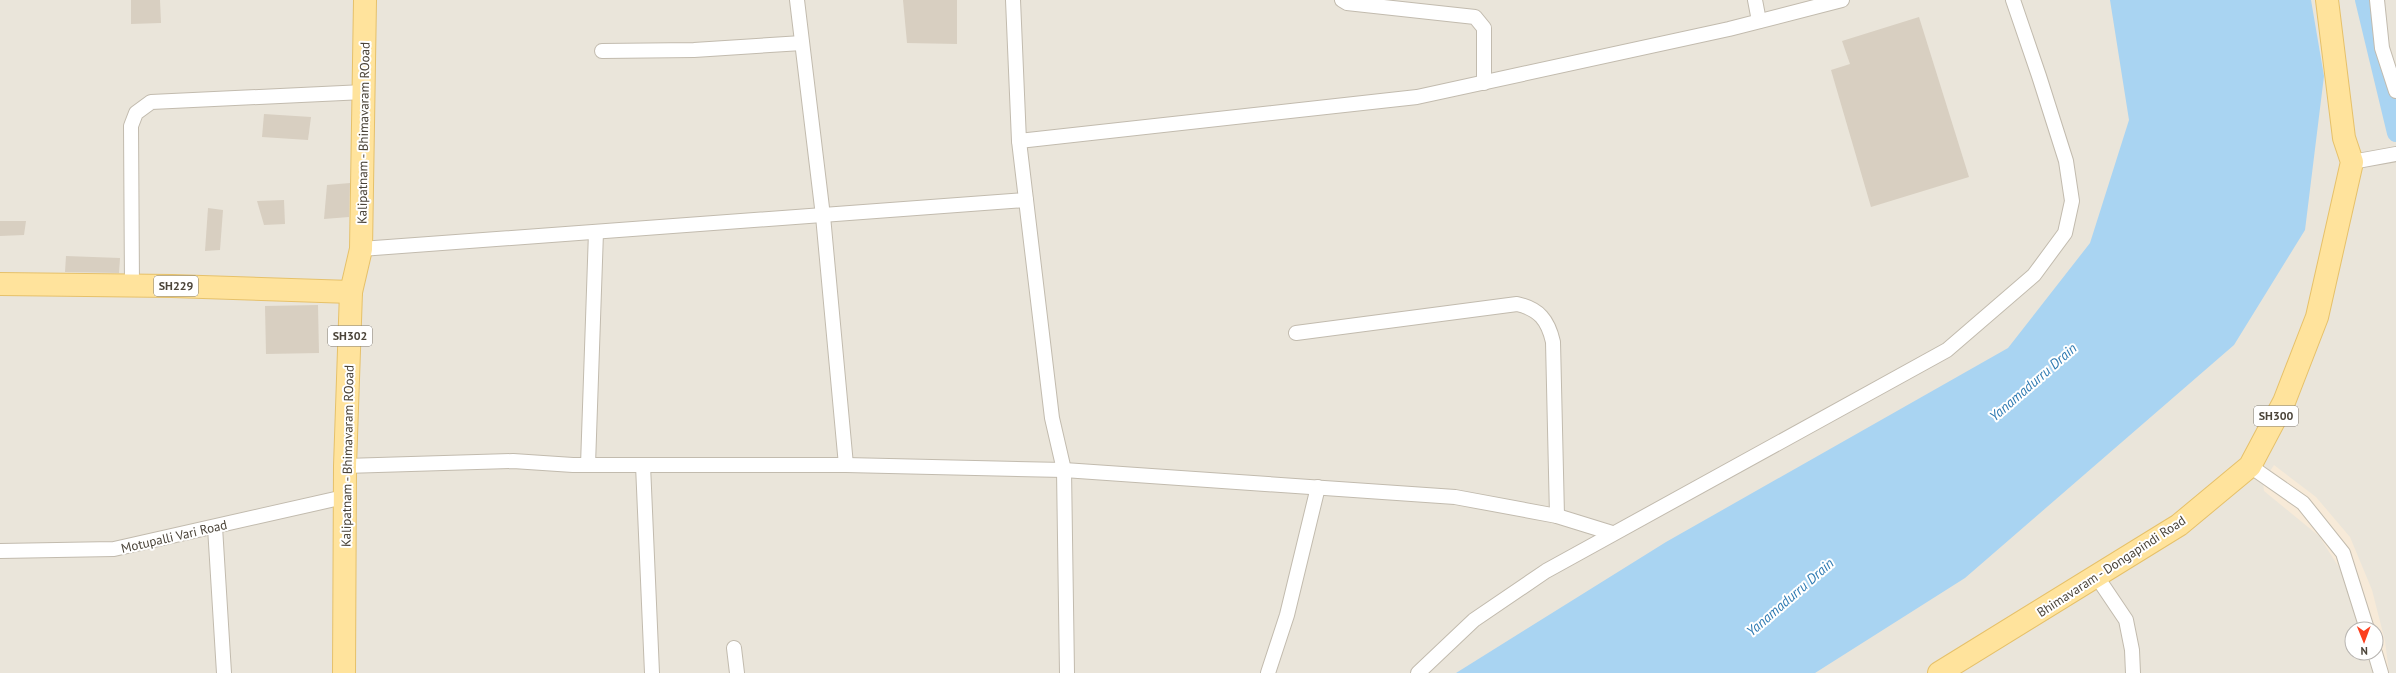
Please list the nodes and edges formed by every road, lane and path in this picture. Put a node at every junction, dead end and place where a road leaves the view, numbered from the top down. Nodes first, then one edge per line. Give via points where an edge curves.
1 (365, 0) edge
2 (797, 0) edge
3 (1013, 0) edge
4 (1342, 0) edge
5 (1755, 0) edge
6 (1842, 0) edge
7 (2012, 0) edge
8 (2327, 0) edge
9 (2377, 0) edge
10 (1759, 21) junction
11 (802, 43) junction
12 (602, 51) dead end
13 (1484, 83) junction
14 (2396, 91) edge
15 (364, 92) junction
16 (1019, 141) junction
17 (2396, 154) edge
18 (2360, 161) junction
19 (1026, 200) junction
20 (823, 216) junction
21 (596, 232) junction
22 (361, 249) junction
23 (0, 284) edge
24 (132, 286) junction
25 (351, 292) junction
26 (1296, 333) dead end
27 (588, 465) junction
28 (643, 465) junction
29 (846, 465) junction
30 (345, 466) junction
31 (2250, 466) junction
32 (1064, 470) junction
33 (1318, 487) junction
34 (344, 497) junction
35 (1557, 516) junction
36 (215, 527) junction
37 (1612, 533) junction
38 (0, 551) edge
39 (2097, 576) junction
40 (2364, 621) edge
41 (734, 648) dead end
42 (2377, 661) edge
43 (224, 673) edge
44 (344, 673) edge
45 (652, 673) edge
46 (737, 673) edge
47 (1067, 673) edge
48 (1268, 673) edge
49 (1418, 673) edge
50 (1939, 673) edge
51 (2133, 673) edge
52 (2381, 673) edge

1 - 15 main road, Kalipatnam - Bhimavaram ROoad / SH302
2 - 11 street
3 - 16 street
4 - 13 street via 1347,3 1475,17 1484,28
5 - 10 street
6 - 10 street
7 - 37 street via 2066,161 2072,201 2065,233 2034,275 1947,350
8 - 18 main road via 2344,138
9 - 14 street via 2382,48
10 - 13 street
11 - 12 street via 694,50
11 - 20 street
13 - 16 street via 1417,97
15 - 22 main road, Kalipatnam - Bhimavaram ROoad / SH302
15 - 24 street via 151,102 136,113 130,126
16 - 19 street
17 - 18 street
18 - 31 main road, Bhimavaram - Dongapindi Road / SH300 via 2317,317 2284,402
19 - 20 street
19 - 32 street via 1052,418
20 - 21 street
20 - 29 street
21 - 22 street
21 - 27 street
22 - 25 main road, Kalipatnam - Bhimavaram ROoad / SH302
23 - 24 main road, SH229
24 - 25 main road, SH229
25 - 30 main road, Kalipatnam - Bhimavaram ROoad / SH302
26 - 35 street via 1517,304 1531,307 1549,328 1553,342
27 - 28 street
27 - 30 street via 513,461
28 - 29 street
28 - 45 street
29 - 32 street
30 - 34 main road, Kalipatnam - Bhimavaram ROoad / SH302
31 - 39 main road, Bhimavaram - Dongapindi Road / SH300 via 2178,524
31 - 40 street via 2303,502 2343,553
32 - 33 street
32 - 47 street
33 - 35 street via 1455,497
33 - 48 street via 1287,615
34 - 36 street, Motupalli Vari Road
34 - 44 main road, Kalipatnam - Bhimavaram ROoad / SH302
35 - 37 street
36 - 38 street, Motupalli Vari Road via 114,550
36 - 43 street
37 - 49 street via 1546,571 1474,620
39 - 50 main road, Bhimavaram - Dongapindi Road / SH300
39 - 51 street via 2126,620 2132,650
41 - 46 street
42 - 52 street

